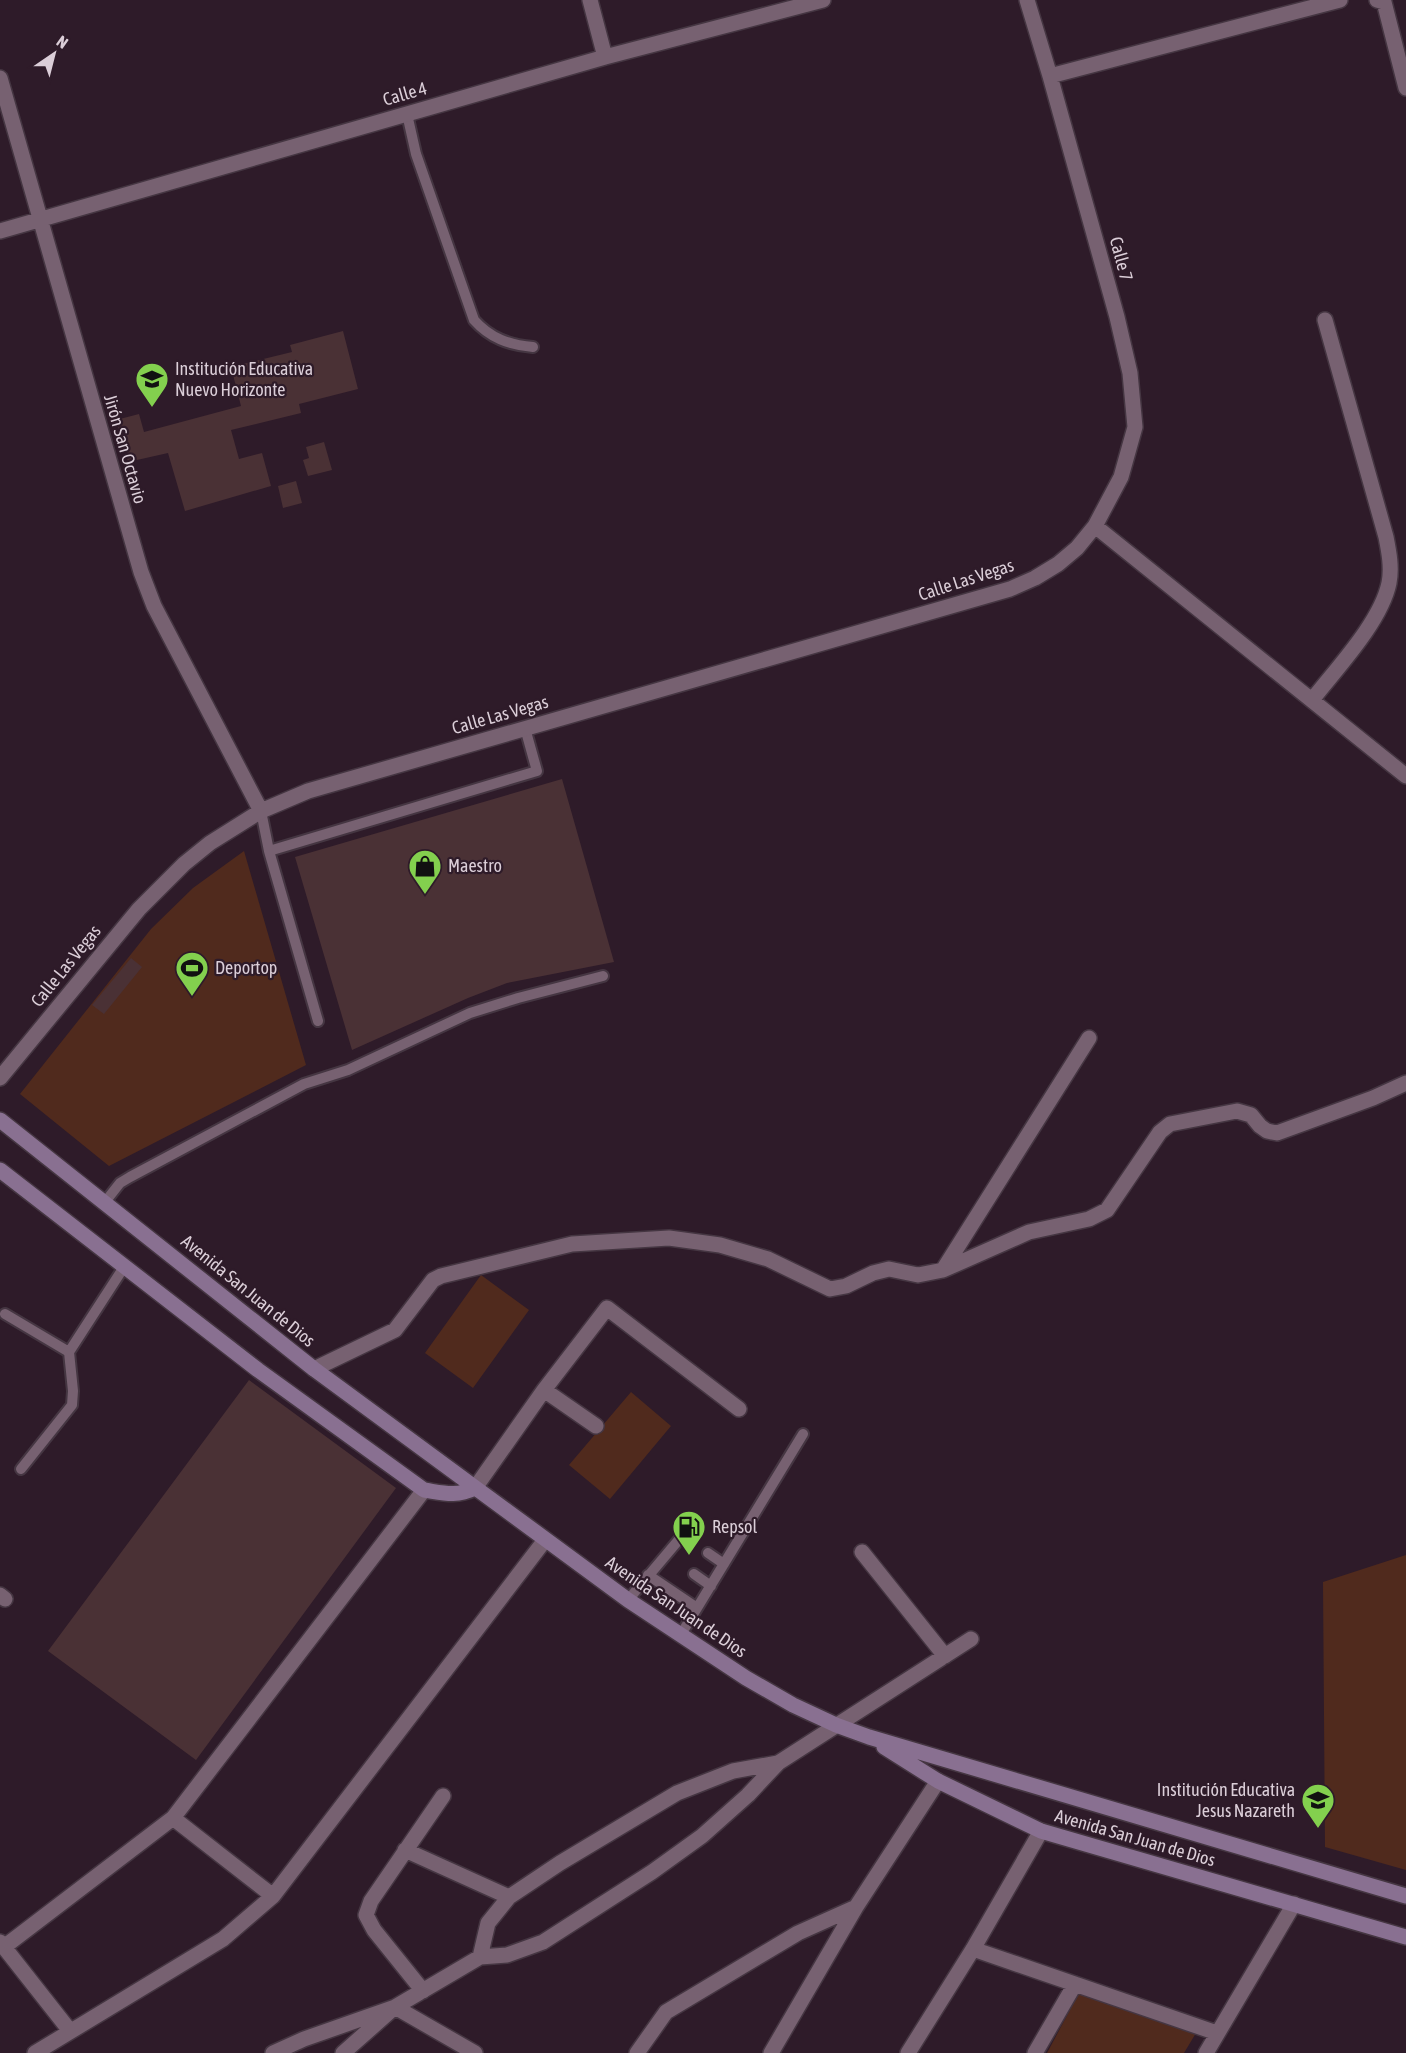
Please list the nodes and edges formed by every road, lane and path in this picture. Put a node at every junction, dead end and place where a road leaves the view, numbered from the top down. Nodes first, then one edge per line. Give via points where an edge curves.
1 (590, 0) edge
2 (823, 0) edge
3 (1027, 0) edge
4 (1340, 0) edge
5 (1377, 0) edge
6 (605, 57) junction
7 (1050, 76) junction
8 (0, 78) edge
9 (1406, 88) edge
10 (407, 114) junction
11 (40, 220) junction
12 (0, 231) edge
13 (1325, 321) dead end
14 (533, 347) dead end
15 (1095, 526) junction
16 (1312, 700) junction
17 (525, 728) junction
18 (1406, 776) edge
19 (261, 811) junction
20 (269, 852) junction
21 (603, 976) dead end
22 (318, 1021) dead end
23 (1089, 1038) dead end
24 (0, 1078) edge
25 (1406, 1083) edge
26 (0, 1120) edge
27 (0, 1170) edge
28 (105, 1202) junction
29 (124, 1267) junction
30 (943, 1270) junction
31 (5, 1314) dead end
32 (69, 1352) junction
33 (314, 1369) junction
34 (544, 1390) junction
35 (739, 1409) dead end
36 (596, 1426) dead end
37 (803, 1434) dead end
38 (21, 1469) dead end
39 (475, 1488) junction
40 (424, 1490) junction
41 (684, 1538) dead end
42 (545, 1540) junction
43 (862, 1552) dead end
44 (708, 1553) dead end
45 (724, 1564) junction
46 (694, 1574) dead end
47 (648, 1575) junction
48 (711, 1586) junction
49 (628, 1600) junction
50 (697, 1608) junction
51 (680, 1636) junction
52 (971, 1639) dead end
53 (945, 1656) junction
54 (836, 1725) junction
55 (869, 1737) junction
56 (778, 1763) junction
57 (938, 1781) junction
58 (443, 1796) dead end
59 (173, 1818) junction
60 (1041, 1831) junction
61 (405, 1850) junction
62 (273, 1896) junction
63 (1406, 1896) edge
64 (509, 1897) junction
65 (1294, 1904) junction
66 (856, 1907) junction
67 (1406, 1937) edge
68 (2, 1945) edge
69 (973, 1949) junction
70 (480, 1957) junction
71 (1075, 1984) junction
72 (423, 1991) junction
73 (395, 2007) junction
74 (70, 2031) junction
75 (1217, 2033) junction
76 (777, 2051) edge
77 (35, 2053) edge
78 (273, 2053) edge
79 (344, 2053) edge
80 (475, 2053) edge
81 (637, 2053) edge
82 (908, 2053) edge
83 (1035, 2053) edge
84 (1206, 2053) edge

1 - 6 street
2 - 6 street, Calle 4
3 - 7 street, Calle 7
4 - 7 street
5 - 9 street via 1384,2
6 - 10 street, Calle 4
7 - 15 street, Calle 7 via 1130,373 1135,427 1121,477
8 - 11 street, Jirón San Octavio
10 - 11 street, Calle 4
10 - 14 lane via 416,154 474,320 502,341
11 - 12 street, Calle 4
11 - 19 street, Jirón San Octavio via 141,572 154,606
13 - 16 street via 1390,560 1389,583 1376,613
15 - 16 street
15 - 17 street, Calle Las Vegas via 1058,564 1010,589
16 - 18 street
17 - 19 street, Calle Las Vegas via 308,791
17 - 20 lane via 537,771
19 - 20 lane
19 - 24 street, Calle Las Vegas via 210,843 160,887
20 - 22 lane
21 - 28 lane via 470,1013 348,1070 304,1084 130,1177
23 - 30 street
25 - 30 street via 1277,1133 1267,1131 1251,1115 1237,1111 1170,1124 1160,1132 1107,1210 1089,1220 1029,1232
26 - 28 main road, Avenida San Juan de Dios
27 - 29 main road
28 - 33 main road, Avenida San Juan de Dios
29 - 32 lane
29 - 40 main road
30 - 33 street via 918,1275 889,1269 830,1289 768,1259 720,1245 669,1238 572,1244 441,1275 395,1330
31 - 32 lane
32 - 38 lane via 72,1406
33 - 39 main road, Avenida San Juan de Dios
34 - 35 street via 607,1308
34 - 36 street
34 - 39 street
37 - 45 lane
39 - 40 main road via 462,1494
39 - 42 main road, Avenida San Juan de Dios
40 - 59 street
41 - 47 lane
42 - 49 main road, Avenida San Juan de Dios
42 - 62 street
43 - 53 street
44 - 45 lane
45 - 48 lane
46 - 48 lane
47 - 49 lane
47 - 50 lane
48 - 50 lane
49 - 51 main road, Avenida San Juan de Dios
50 - 51 lane
51 - 54 main road, Avenida San Juan de Dios via 793,1705
52 - 53 street
53 - 54 street
54 - 55 main road, Avenida San Juan de Dios
54 - 56 street
55 - 57 main road, Avenida San Juan de Dios
55 - 63 main road, Avenida San Juan de Dios
56 - 64 street via 733,1771 677,1793
56 - 70 street via 702,1836 652,1872 543,1942 507,1955
57 - 60 main road, Avenida San Juan de Dios
57 - 66 street
58 - 61 street
59 - 62 street
59 - 68 street
60 - 65 main road, Avenida San Juan de Dios
60 - 69 street
61 - 64 street
61 - 72 street via 366,1915
62 - 74 street via 223,1939
64 - 70 street via 488,1923
65 - 67 main road, Avenida San Juan de Dios
65 - 75 street
66 - 76 street
66 - 81 street via 798,1933 666,2012
68 - 74 street
69 - 71 street
69 - 82 street
70 - 72 street
71 - 75 street
71 - 83 street
72 - 73 street
73 - 78 street
73 - 79 street
73 - 80 street
74 - 77 street
75 - 84 street

